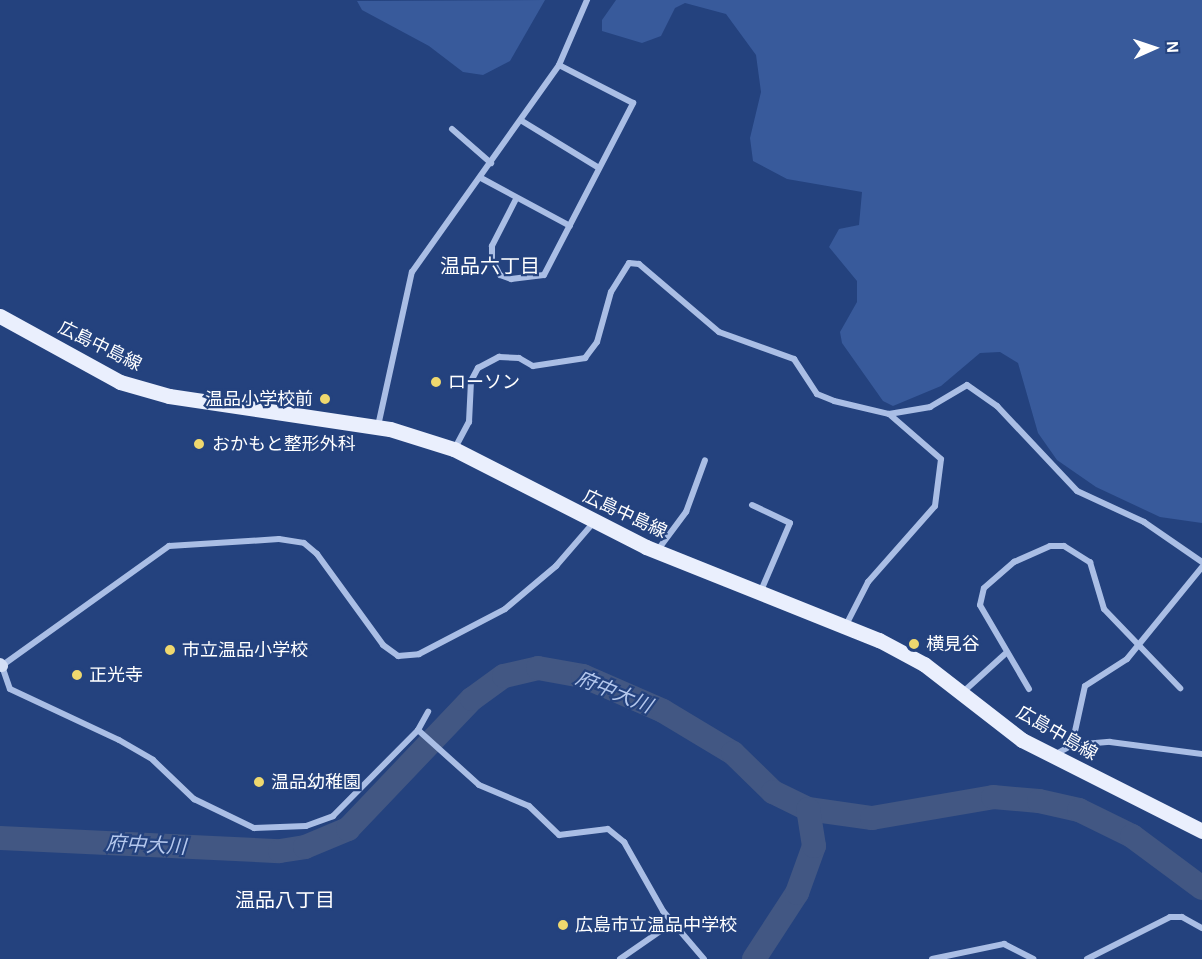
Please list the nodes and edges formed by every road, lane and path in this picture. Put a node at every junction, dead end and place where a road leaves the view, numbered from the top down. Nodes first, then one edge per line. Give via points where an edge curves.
1 (587, 0) edge
2 (559, 65) junction
3 (522, 121) junction
4 (452, 129) dead end
5 (491, 164) junction
6 (599, 168) junction
7 (481, 178) junction
8 (516, 199) junction
9 (570, 226) junction
10 (0, 316) edge
11 (889, 414) junction
12 (377, 427) junction
13 (454, 449) junction
14 (705, 460) dead end
15 (752, 505) dead end
16 (595, 522) junction
17 (657, 551) junction
18 (1202, 562) edge
19 (1202, 567) edge
20 (760, 593) junction
21 (845, 627) junction
22 (1140, 642) junction
23 (1005, 654) junction
24 (1, 666) edge
25 (1180, 688) dead end
26 (1029, 689) dead end
27 (962, 693) junction
28 (428, 712) dead end
29 (419, 732) junction
30 (1072, 745) junction
31 (1202, 754) edge
32 (1053, 756) junction
33 (1202, 831) edge
34 (672, 923) junction
35 (1202, 928) edge
36 (620, 959) edge
37 (704, 959) edge
38 (933, 959) edge
39 (1033, 959) edge
40 (1088, 959) edge

1 - 2 street
2 - 3 street
2 - 6 street via 633,103
3 - 5 street
3 - 6 street
4 - 5 street
5 - 7 street
6 - 9 street
7 - 8 street
7 - 12 street via 412,272
8 - 9 street
8 - 9 street via 492,246 500,275 544,276
10 - 12 main road, 広島中島線 via 120,382 169,396
11 - 13 street via 817,394 794,359 719,332 686,299 672,297 639,264 629,263 611,292 597,342 585,358 533,366 519,357 499,357 478,368 471,381 469,422
11 - 18 street via 930,407 967,385 998,406 1077,491 1144,522
11 - 21 street via 941,459 935,506 868,582
12 - 13 main road, 広島中島線
13 - 16 main road, 広島中島線
14 - 17 street via 686,512
15 - 20 street via 790,522
16 - 17 main road, 広島中島線
16 - 24 street via 556,566 505,609 419,654 398,656 383,645 317,554 304,543 279,540 169,546
17 - 20 main road, 広島中島線
19 - 22 street
20 - 21 main road, 広島中島線
21 - 27 main road, 広島中島線 via 924,664
22 - 23 street via 1104,609 1090,562 1064,546 1050,546 1014,562 984,588 980,605
22 - 25 street
22 - 30 street via 1127,659 1085,686
23 - 26 street
23 - 27 street
24 - 29 street via 10,689 119,740 153,760 194,799 254,828 306,826 333,816
27 - 32 main road, 広島中島線 via 1022,740
28 - 29 street
29 - 34 street via 479,785 528,806 559,836 608,829 624,842
30 - 31 street via 1110,742
30 - 32 street
32 - 33 main road, 広島中島線
34 - 36 street
34 - 37 street
35 - 40 street via 1182,917 1170,916
38 - 39 street via 1004,944

